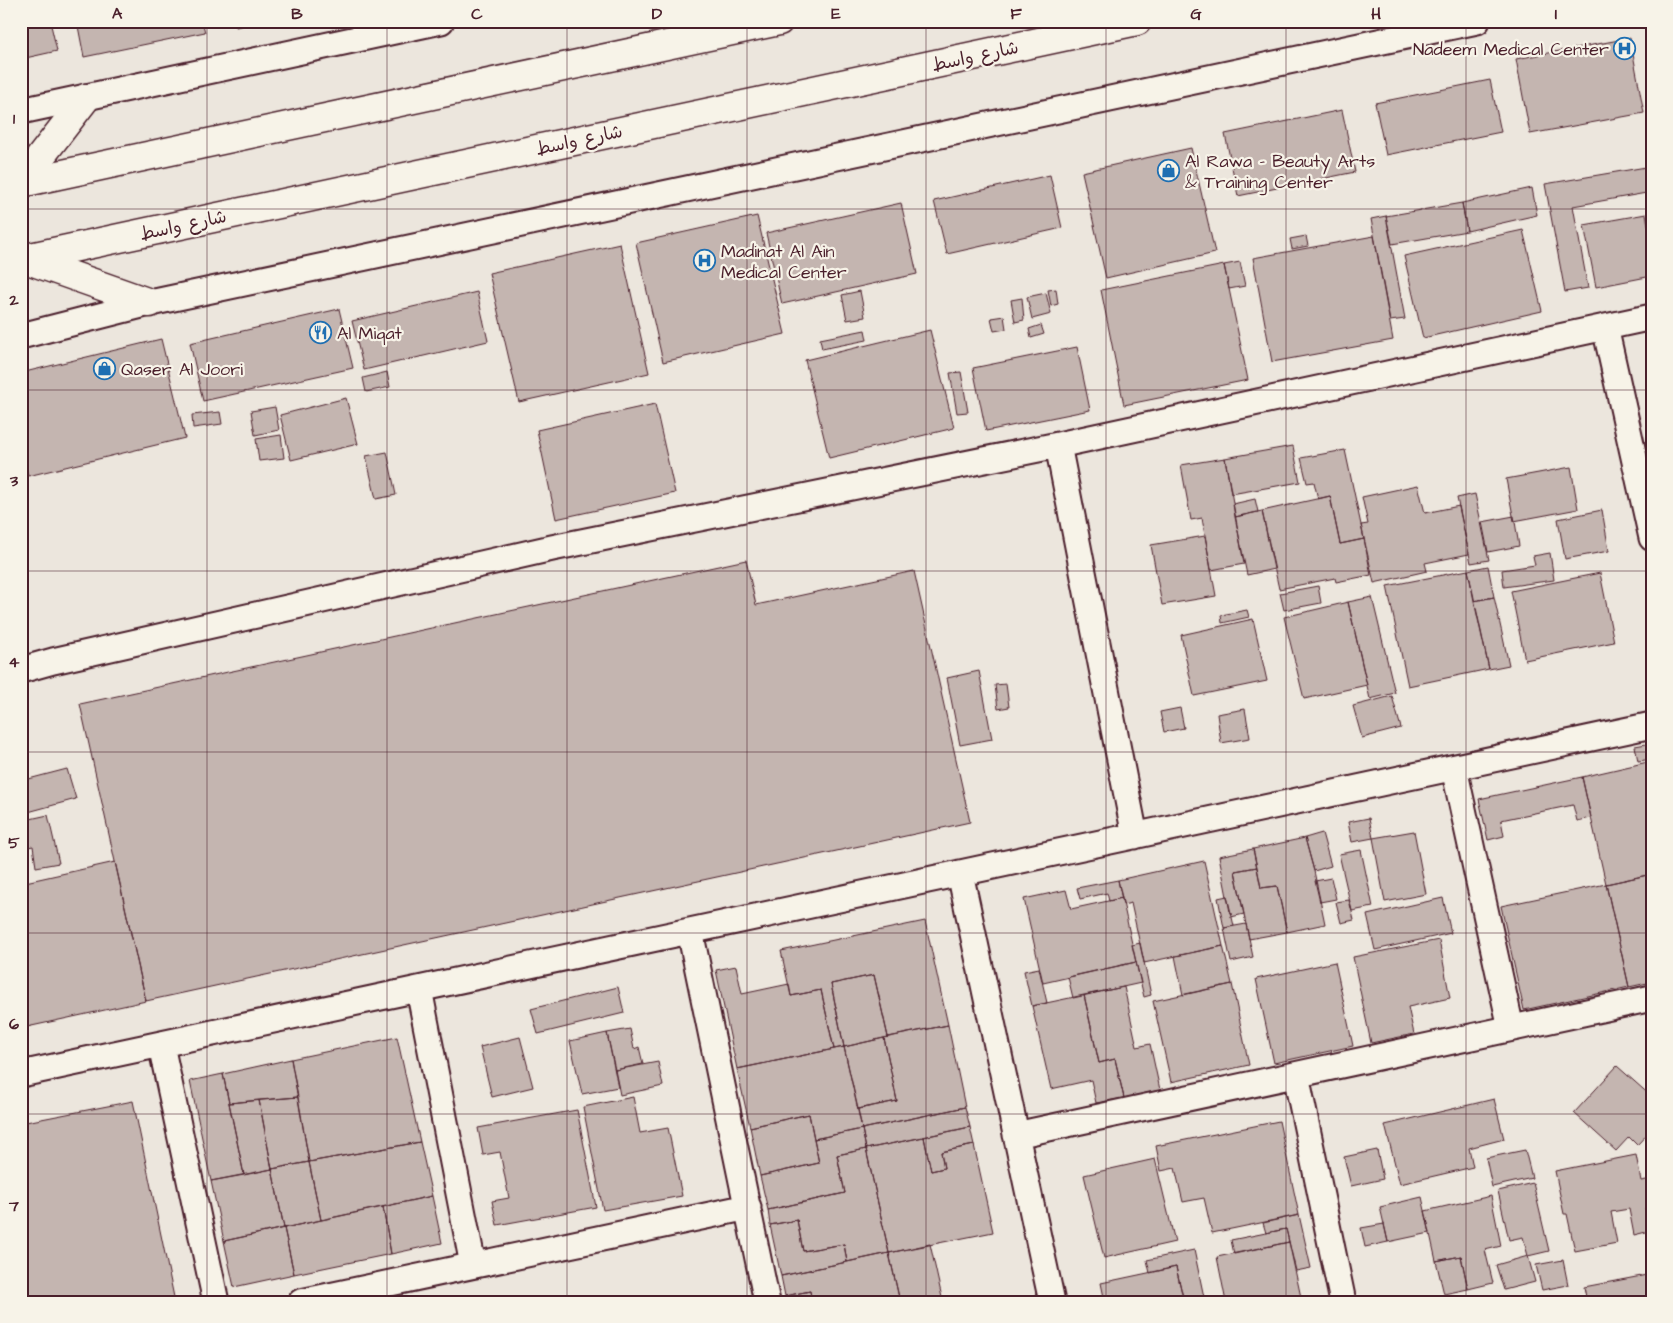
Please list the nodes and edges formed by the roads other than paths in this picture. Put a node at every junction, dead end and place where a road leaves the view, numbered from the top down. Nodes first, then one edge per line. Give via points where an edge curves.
1 (441, 21) edge
2 (779, 21) edge
3 (1137, 21) edge
4 (1477, 21) edge
5 (86, 98) junction
6 (21, 111) edge
7 (21, 182) edge
8 (23, 259) edge
9 (150, 303) junction
10 (1652, 317) edge
11 (1605, 327) junction
12 (21, 336) edge
13 (1058, 446) junction
14 (1652, 538) edge
15 (21, 670) edge
16 (1652, 726) edge
17 (1454, 768) junction
18 (1136, 836) junction
19 (960, 874) junction
20 (690, 931) junction
21 (419, 989) junction
22 (1652, 998) edge
23 (1511, 1028) junction
24 (161, 1044) junction
25 (21, 1074) edge
26 (1296, 1075) junction
27 (1016, 1135) junction
28 (748, 1207) junction
29 (473, 1265) junction
30 (216, 1302) edge
31 (301, 1302) edge
32 (767, 1302) edge
33 (1052, 1302) edge
34 (1342, 1302) edge

1 - 5 street
2 - 7 main road
3 - 8 main road, شارع واسط
4 - 9 street
5 - 6 street
5 - 7 main road
8 - 9 main road
9 - 12 street
10 - 11 street
11 - 13 street
11 - 14 street
13 - 15 street via 552,548 53,660
13 - 18 street
16 - 17 street
17 - 18 street
17 - 23 street
18 - 19 street
19 - 20 street
19 - 27 street
20 - 21 street
20 - 28 street
21 - 24 street
21 - 29 street
22 - 23 street
23 - 26 street
24 - 25 street
24 - 30 street
26 - 27 street
26 - 34 street
27 - 33 street
28 - 29 street
28 - 32 street
29 - 31 street

